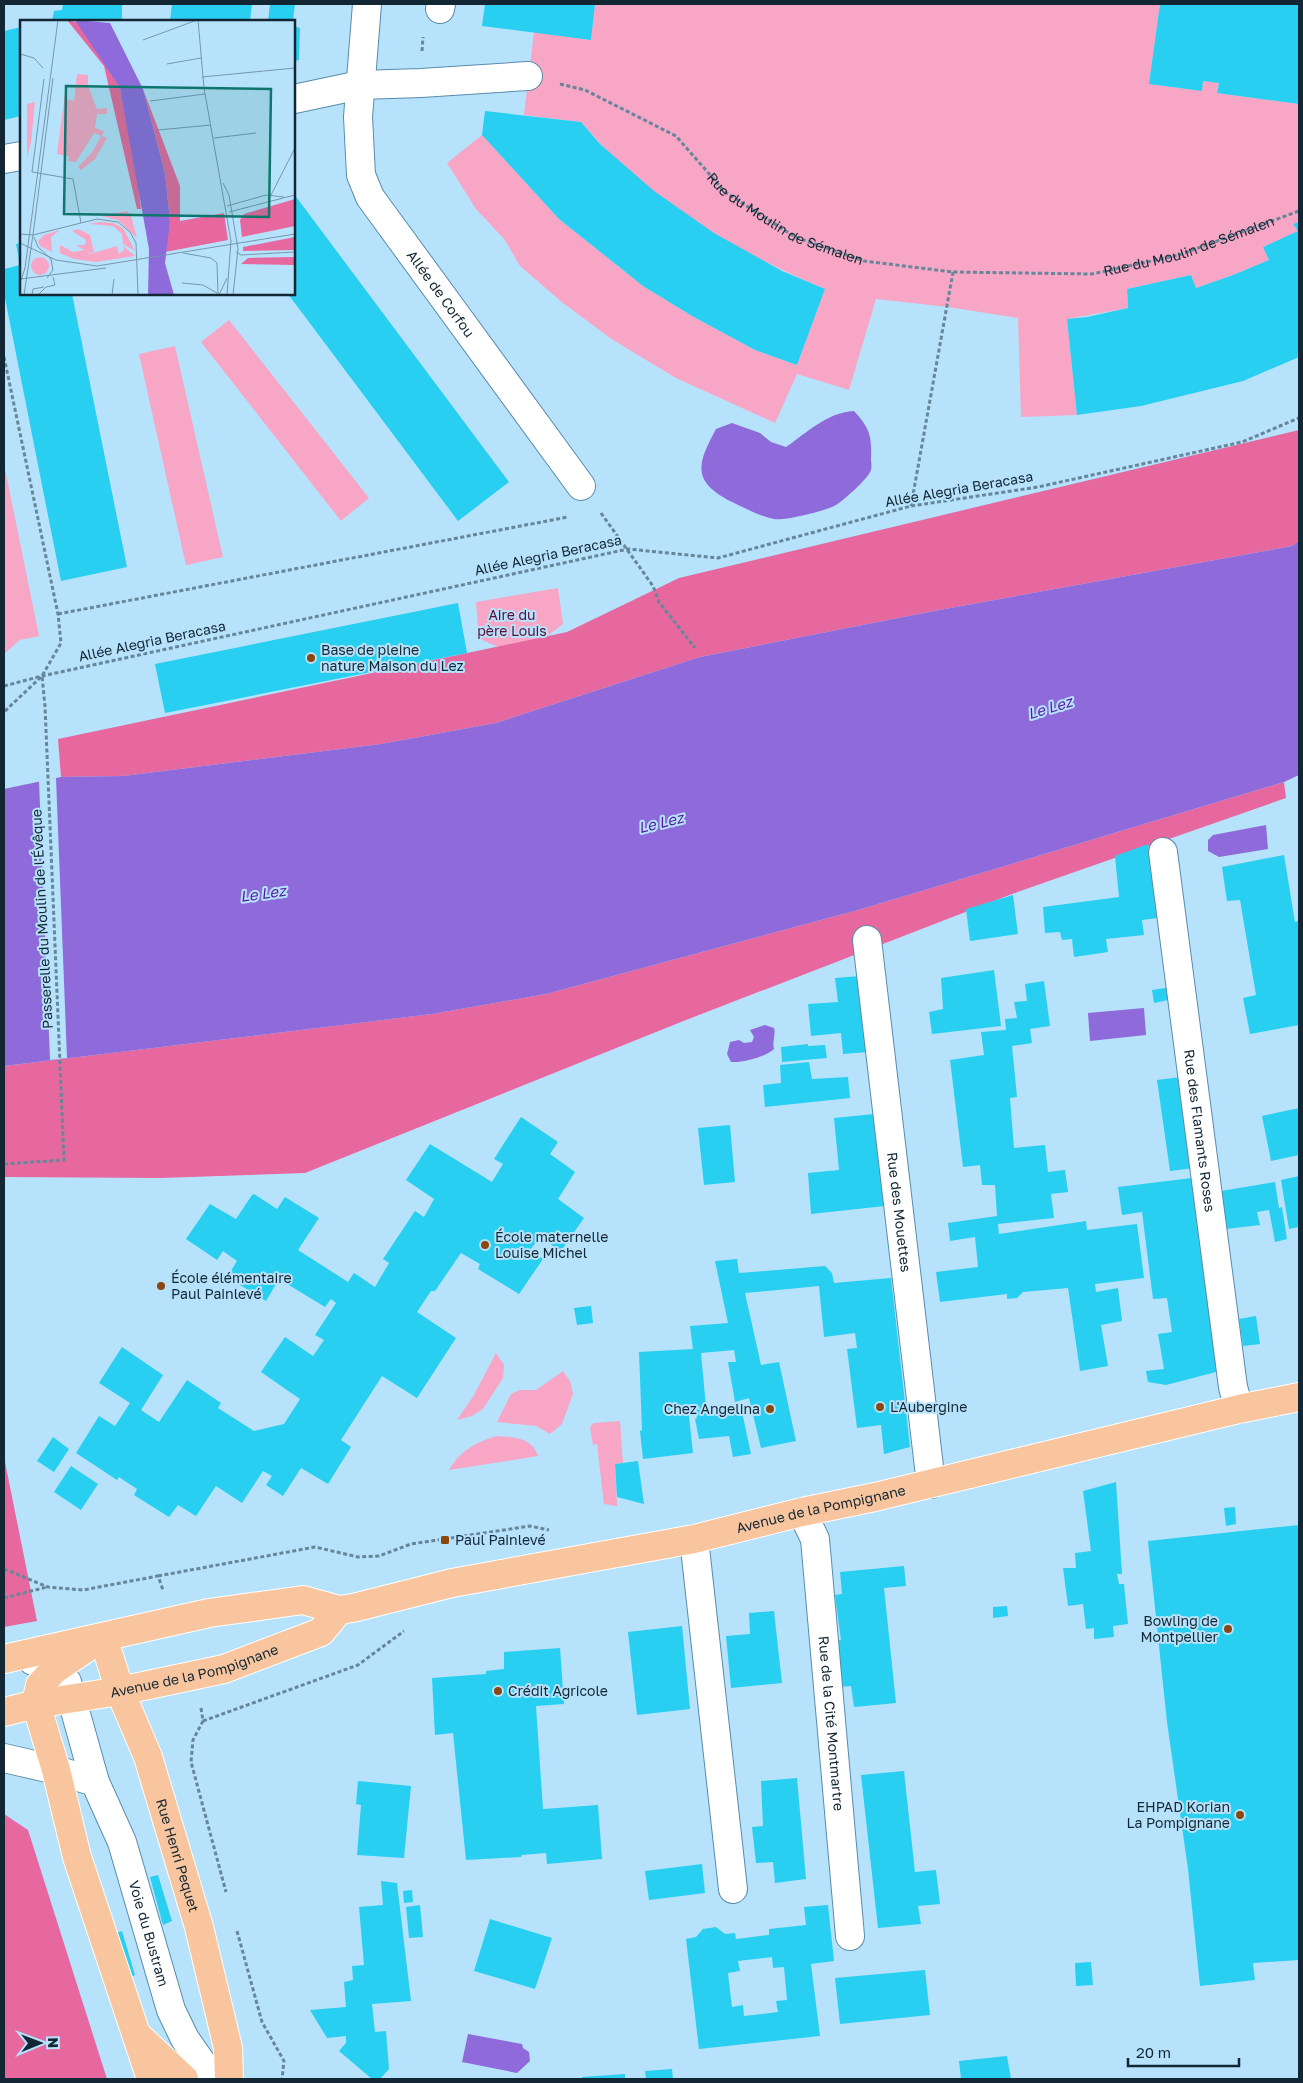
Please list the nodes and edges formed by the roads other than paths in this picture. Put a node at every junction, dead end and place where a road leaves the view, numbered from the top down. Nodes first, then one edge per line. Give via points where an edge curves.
1 (368, 4) edge
2 (528, 76) road end
3 (360, 85) junction
4 (295, 99) edge
5 (20, 156) edge
6 (4, 159) edge
7 (581, 486) road end
8 (1163, 852) dead end
9 (868, 940) dead end
10 (1299, 1397) edge
11 (1239, 1408) junction
12 (931, 1484) junction
13 (802, 1512) junction
14 (694, 1539) junction
15 (339, 1610) junction
16 (103, 1637) junction
17 (9, 1657) edge
18 (54, 1670) junction
19 (120, 1691) junction
20 (71, 1699) junction
21 (36, 1704) junction
22 (4, 1712) edge
23 (4, 1758) edge
24 (56, 1770) junction
25 (95, 1782) junction
26 (733, 1889) dead end
27 (850, 1936) dead end
28 (137, 2035) junction
29 (150, 2079) edge
30 (184, 2079) edge
31 (213, 2079) edge
32 (229, 2079) edge

1 - 3 street, Allée de Corfou
2 - 3 street
3 - 4 street
3 - 7 street, Allée de Corfou via 361,175 370,197
5 - 6 street
8 - 11 street, Rue des Flamants Roses via 1232,1377
9 - 12 street, Rue des Mouettes
10 - 11 main road, Avenue de la Pompignane
11 - 12 main road, Avenue de la Pompignane
12 - 13 main road, Avenue de la Pompignane
13 - 14 main road, Avenue de la Pompignane
13 - 27 street, Rue de la Cité Montmartre via 815,1539
14 - 15 main road, Avenue de la Pompignane via 452,1583
14 - 26 street
15 - 16 main road, Avenue de la Pompignane via 303,1600 191,1616
15 - 19 main road, Avenue de la Pompignane via 321,1632 224,1669
16 - 17 main road, Avenue de la Pompignane
16 - 18 main road, Avenue de la Pompignane
16 - 19 main road, Rue Henri Pequet
17 - 18 street, Voie du Bustram via 48,1665
18 - 20 street, Voie du Bustram via 67,1682
18 - 21 main road, Avenue de la Pompignane via 40,1685
19 - 20 main road, Avenue de la Pompignane
19 - 32 main road, Rue Henri Pequet via 148,1757 199,1927 228,2048
20 - 21 main road, Avenue de la Pompignane
20 - 25 street, Voie du Bustram
21 - 22 main road, Avenue de la Pompignane
21 - 24 main road
23 - 24 street
24 - 25 street
24 - 28 main road via 77,1857
25 - 31 street, Voie du Bustram via 122,1842 171,2010 185,2039
28 - 29 main road
28 - 30 main road

